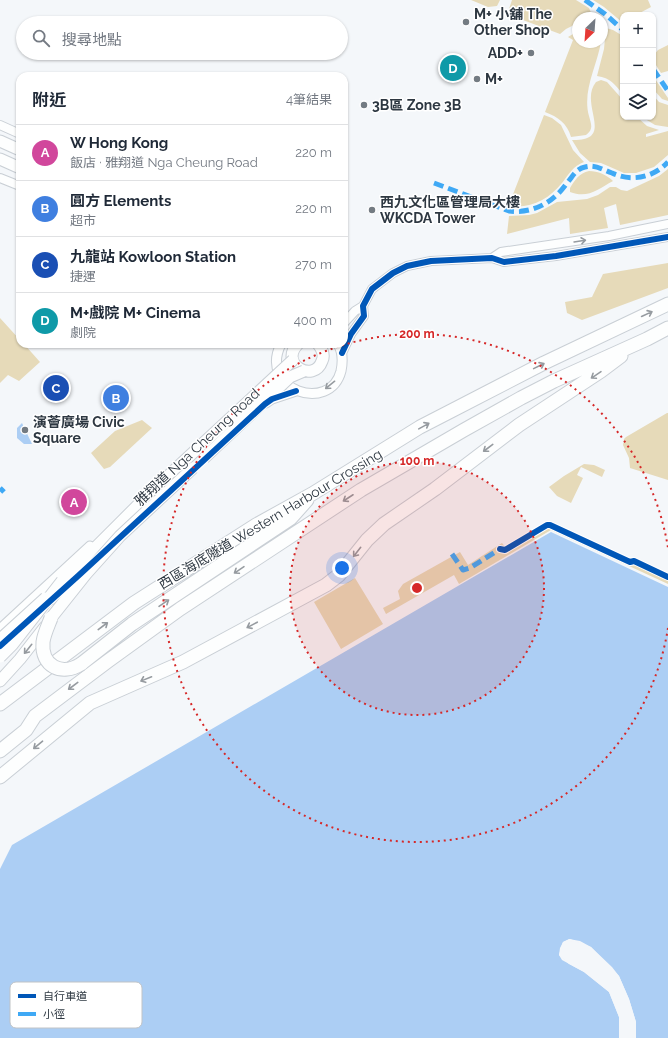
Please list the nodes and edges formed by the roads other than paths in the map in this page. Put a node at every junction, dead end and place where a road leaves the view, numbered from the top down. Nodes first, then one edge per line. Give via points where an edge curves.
1 (0, 125) edge
2 (16, 132) edge
3 (0, 141) edge
4 (16, 148) edge
5 (0, 159) edge
6 (16, 166) edge
7 (0, 178) edge
8 (16, 184) edge
9 (668, 224) edge
10 (668, 237) edge
11 (492, 258) junction
12 (668, 304) edge
13 (363, 306) junction
14 (348, 318) edge
15 (668, 328) edge
16 (348, 338) edge
17 (638, 343) junction
18 (279, 348) edge
19 (295, 348) edge
20 (320, 348) edge
21 (340, 348) edge
22 (293, 360) junction
23 (277, 367) junction
24 (304, 371) junction
25 (296, 391) junction
26 (312, 494) junction
27 (50, 582) junction
28 (64, 584) junction
29 (28, 603) junction
30 (43, 608) junction
31 (52, 618) junction
32 (0, 629) edge
33 (0, 638) edge
34 (0, 646) edge
35 (0, 657) edge
36 (0, 681) edge
37 (0, 704) edge
38 (0, 751) edge
39 (0, 777) edge

1 - 2 street
3 - 4 main road
5 - 6 main road
7 - 8 street
11 -> 9 street via 501,252 609,236
10 - 11 street via 556,256 504,262
11 - 13 street via 431,261 407,266 372,288
26 -> 12 highway, 西區海底隧道 Western Harbour Crossing via 420,427 544,363
13 - 14 street
13 - 16 street via 364,316
15 - 17 highway, 西區海底隧道 Western Harbour Crossing
17 -> 38 highway, 西區海底隧道 Western Harbour Crossing via 521,398 392,472 277,545 180,609 92,672 35,716 26,730
17 -> 39 highway via 601,371 519,425 384,524 326,585 183,662 90,703
18 - 23 street
19 - 22 main road
20 - 24 main road, 雅翔道 Nga Cheung Road via 323,353 322,362 314,370
21 -> 25 street via 343,364 335,382 319,392 310,394
22 - 24 main road via 297,367
22 - 28 main road, 雅翔道 Nga Cheung Road, bridge via 152,491
23 - 25 street via 284,381
23 - 27 street, 雅翔道 Nga Cheung Road via 256,394
24 - 31 main road, 雅翔道 Nga Cheung Road, bridge via 290,377 136,520 86,574
25 - 28 street, 雅翔道 Nga Cheung Road via 265,404
31 -> 26 highway, bridge via 44,636 43,650 52,666 61,670 72,669 132,624 291,518
37 -> 26 highway, 西區海底隧道 Western Harbour Crossing via 153,590 256,525
27 - 28 street
27 - 29 street, 雅翔道 Nga Cheung Road
28 - 30 street, 雅翔道 Nga Cheung Road
28 - 33 street, 雅翔道 Nga Cheung Road, bridge
28 - 35 main road, bridge
29 - 30 street
29 - 32 street, 雅翔道 Nga Cheung Road
30 - 34 street, 雅翔道 Nga Cheung Road
31 -> 36 main road, 雅翔道 Nga Cheung Road, bridge

